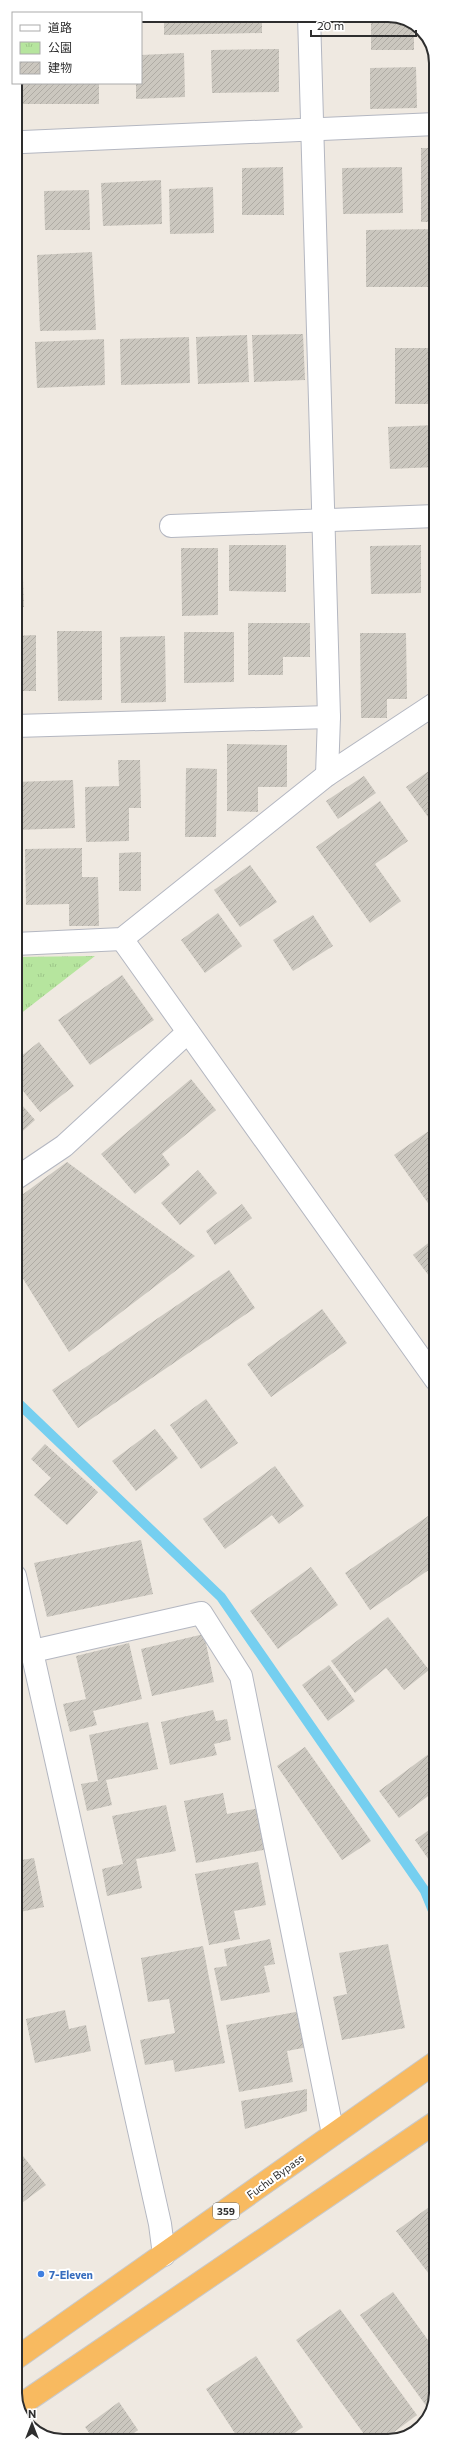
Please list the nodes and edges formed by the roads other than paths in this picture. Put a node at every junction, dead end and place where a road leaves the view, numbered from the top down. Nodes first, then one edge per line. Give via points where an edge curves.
1 (309, 22) edge
2 (429, 124) edge
3 (313, 129) junction
4 (23, 142) dead end
5 (429, 516) edge
6 (323, 520) junction
7 (171, 526) dead end
8 (429, 708) edge
9 (329, 717) junction
10 (22, 726) edge
11 (327, 775) junction
12 (122, 939) junction
13 (22, 944) edge
14 (188, 1032) junction
15 (22, 1174) edge
16 (429, 1370) edge
17 (22, 1607) edge
18 (32, 1651) junction
19 (429, 2067) edge
20 (429, 2127) edge
21 (333, 2134) junction
22 (164, 2255) junction
23 (22, 2354) edge
24 (23, 2403) edge

1 - 3 street
2 - 3 street
3 - 4 street
3 - 6 street
5 - 6 street
6 - 7 street
6 - 9 street
8 - 11 street
9 - 10 street
9 - 11 street
11 - 12 street
12 - 13 street
12 - 14 street
14 - 15 street via 64,1146
14 - 16 street
17 - 18 street
18 - 21 street via 201,1613 241,1676
18 - 22 street via 160,2224
19 - 21 highway, Fuchu Bypass / 359
20 - 24 highway
21 - 22 highway, Fuchu Bypass / 359
22 - 23 highway, Fuchu Bypass / 359

